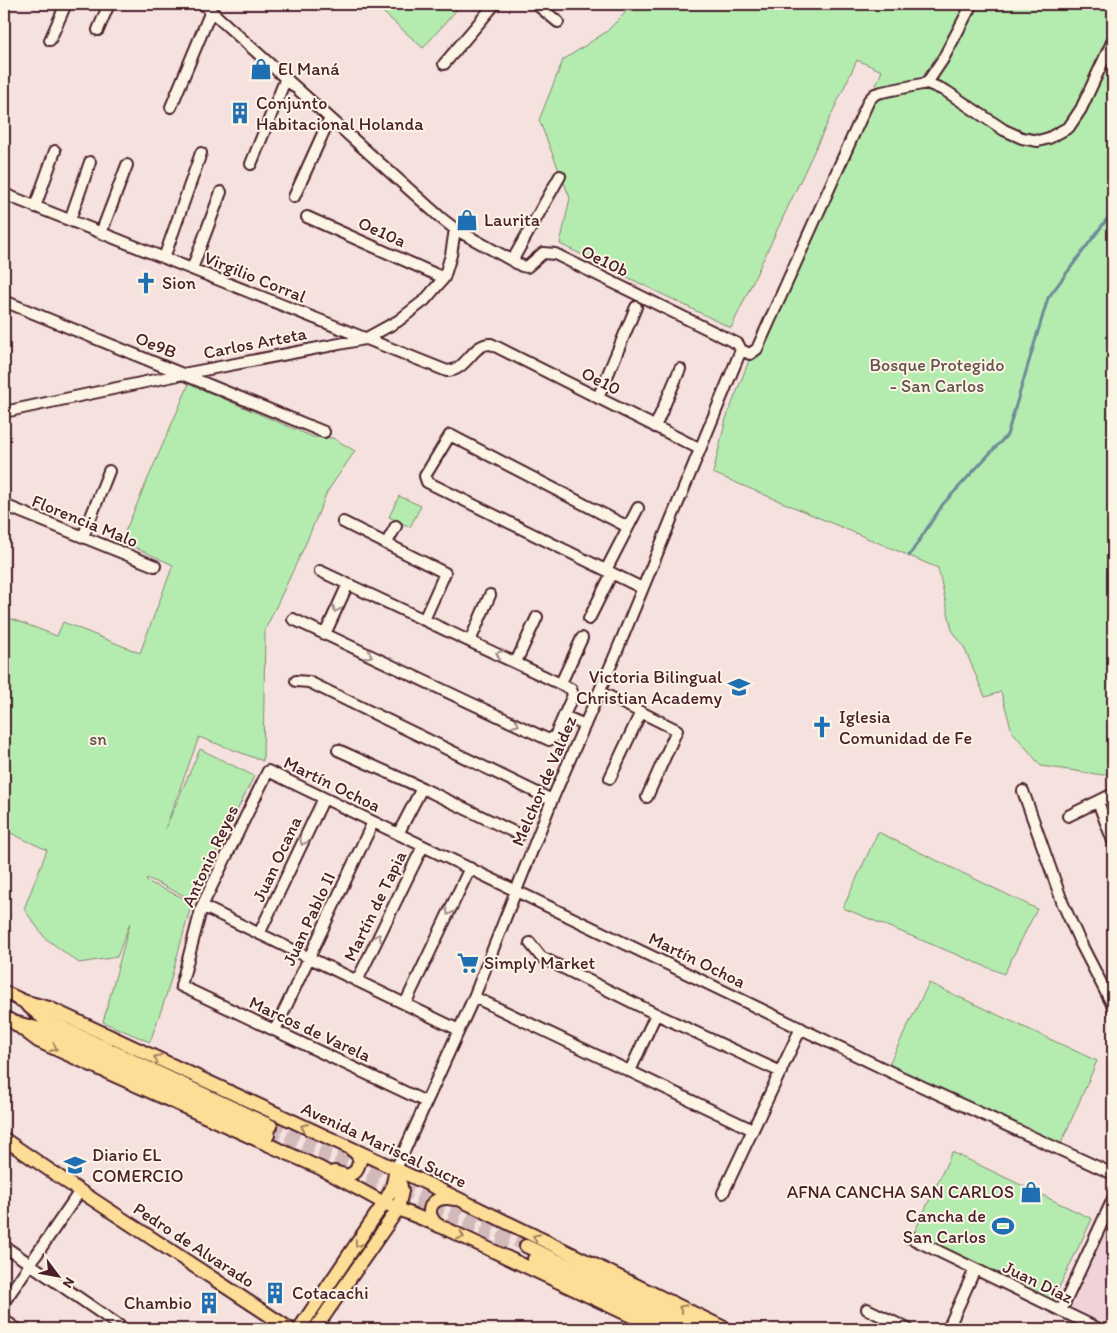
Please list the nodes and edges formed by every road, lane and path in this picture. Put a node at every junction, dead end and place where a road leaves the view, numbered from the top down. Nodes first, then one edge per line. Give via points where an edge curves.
1 (66, 4) edge
2 (108, 4) edge
3 (495, 4) edge
4 (536, 4) edge
5 (972, 4) edge
6 (207, 7) edge
7 (558, 22) dead end
8 (98, 30) dead end
9 (50, 40) dead end
10 (1113, 40) edge
11 (444, 64) dead end
12 (286, 78) junction
13 (927, 83) junction
14 (171, 107) dead end
15 (330, 118) junction
16 (55, 151) dead end
17 (201, 153) dead end
18 (90, 162) dead end
19 (251, 164) dead end
20 (127, 165) dead end
21 (560, 176) dead end
22 (221, 192) dead end
23 (4, 194) edge
24 (294, 197) dead end
25 (34, 207) junction
26 (307, 217) dead end
27 (70, 220) junction
28 (455, 229) junction
29 (101, 233) junction
30 (164, 258) junction
31 (512, 261) junction
32 (192, 269) junction
33 (444, 278) junction
34 (4, 302) edge
35 (636, 307) dead end
36 (365, 339) junction
37 (486, 343) joint
38 (742, 350) junction
39 (680, 369) dead end
40 (183, 374) junction
41 (598, 398) junction
42 (4, 412) edge
43 (655, 427) junction
44 (324, 432) dead end
45 (700, 450) junction
46 (109, 471) dead end
47 (4, 505) edge
48 (638, 508) dead end
49 (343, 522) dead end
50 (396, 526) dead end
51 (628, 527) junction
52 (83, 537) junction
53 (386, 544) junction
54 (155, 566) dead end
55 (320, 571) dead end
56 (609, 572) junction
57 (348, 584) junction
58 (642, 588) junction
59 (490, 595) dead end
60 (537, 617) dead end
61 (293, 619) dead end
62 (589, 619) dead end
63 (424, 620) junction
64 (325, 634) junction
65 (582, 638) dead end
66 (470, 641) junction
67 (516, 662) junction
68 (296, 681) dead end
69 (561, 683) junction
70 (600, 692) junction
71 (641, 712) junction
72 (564, 716) junction
73 (585, 725) junction
74 (338, 750) dead end
75 (268, 771) joint
76 (610, 778) dead end
77 (422, 788) junction
78 (1023, 791) dead end
79 (1113, 794) edge
80 (648, 797) dead end
81 (324, 798) junction
82 (552, 800) junction
83 (1098, 802) junction
84 (1068, 816) dead end
85 (373, 822) junction
86 (398, 834) junction
87 (520, 835) dead end
88 (1113, 841) edge
89 (423, 846) junction
90 (470, 868) junction
91 (516, 890) junction
92 (202, 906) junction
93 (259, 934) junction
94 (530, 943) dead end
95 (309, 958) junction
96 (357, 981) junction
97 (181, 986) joint
98 (4, 992) edge
99 (474, 997) junction
100 (23, 1001) junction
101 (405, 1004) junction
102 (1113, 1006) edge
103 (656, 1014) junction
104 (8, 1019) edge
105 (802, 1028) junction
106 (274, 1030) junction
107 (459, 1030) junction
108 (630, 1071) junction
109 (781, 1072) junction
110 (426, 1102) junction
111 (753, 1130) junction
112 (4, 1139) edge
113 (348, 1147) junction
114 (320, 1168) junction
115 (396, 1169) junction
116 (1113, 1174) edge
117 (80, 1191) junction
118 (723, 1193) dead end
119 (1113, 1200) edge
120 (466, 1202) junction
121 (384, 1203) junction
122 (398, 1209) junction
123 (440, 1226) junction
124 (909, 1237) dead end
125 (4, 1246) edge
126 (29, 1264) junction
127 (975, 1269) junction
128 (4, 1302) edge
129 (867, 1309) dead end
130 (1061, 1311) junction
131 (4, 1320) edge
132 (17, 1329) edge
133 (124, 1329) edge
134 (290, 1329) edge
135 (298, 1329) edge
136 (315, 1329) edge
137 (659, 1329) edge
138 (681, 1329) edge
139 (704, 1329) edge
140 (726, 1329) edge
141 (908, 1329) edge
142 (948, 1329) edge
143 (1099, 1329) edge

1 - 9 street
2 - 8 street
3 - 11 street
4 - 7 street
5 - 13 street
6 - 12 street, Oe10b
6 - 14 street
10 - 13 street via 1081,110 1069,126 1038,141 1004,130 946,91
12 - 15 street, Oe10b
12 - 19 street
13 - 38 street via 875,94 869,100 757,349 750,354
15 - 24 street
15 - 28 street, Oe10b
16 - 25 street
17 - 30 street
18 - 27 street
20 - 29 street
21 - 31 street
22 - 32 street
23 - 25 street, Virgilio Corral
25 - 27 street, Virgilio Corral
26 - 33 street, Oe10a
27 - 29 street, Virgilio Corral
28 - 31 street, Oe10b
28 - 33 street, Carlos Arteta
29 - 30 street, Virgilio Corral
30 - 32 street, Virgilio Corral
31 - 38 street, Oe10b via 527,267 543,253 555,254 738,344
32 - 36 street, Virgilio Corral
33 - 36 street, Carlos Arteta via 425,300 398,321
34 - 40 street, Oe9B
35 - 41 street
36 - 37 street, Virgilio Corral via 448,371 457,370
36 - 40 street, Carlos Arteta
37 - 41 street, Oe10
38 - 45 street, Melchor de Valdez
39 - 43 street
40 - 42 street, Carlos Arteta
40 - 44 street, Oe9B
41 - 43 street, Oe10
43 - 45 street, Oe10
45 - 58 street, Melchor de Valdez
46 - 52 street
47 - 52 street, Florencia Malo
48 - 51 street
49 - 53 street
50 - 53 street
51 - 56 street
51 - 56 street via 450,435 425,476 427,482
52 - 54 street, Florencia Malo
53 - 63 street via 444,573
55 - 57 street
56 - 58 street
56 - 62 street
57 - 63 street
57 -> 64 street
58 - 70 street, Melchor de Valdez
59 - 66 street
60 - 67 street
61 - 64 street
63 - 66 street
64 -> 72 street via 549,740 555,736
65 - 69 street
67 -> 66 street
67 - 69 street
68 - 82 street via 308,682
69 - 72 street via 574,691
70 - 71 street
70 - 73 street, Melchor de Valdez
71 - 76 street
71 - 80 street via 677,730
72 - 73 street
73 - 82 street, Melchor de Valdez
74 - 77 street
75 - 81 street, Martín Ochoa
75 - 92 street, Antonio Reyes
77 - 86 street
77 - 87 street
78 - 102 street via 1063,904
79 - 83 street
81 - 85 street, Martín Ochoa
81 -> 93 street, Juan Ocana
82 - 91 street, Melchor de Valdez
83 - 84 street
83 - 88 street
85 - 86 street, Martín Ochoa
85 - 95 street, Juan Pablo II
86 - 89 street, Martín Ochoa
89 - 90 street, Martín Ochoa
96 -> 89 street, Martín de Tapia
90 - 91 street, Martín Ochoa
90 -> 101 street
91 - 99 street, Melchor de Valdez
91 - 105 street, Martín Ochoa
92 - 93 street
92 - 97 street, Antonio Reyes
93 - 95 street
94 - 103 street via 541,957
95 - 96 street
95 - 106 street, Juan Pablo II
96 - 101 street
97 - 106 street, Marcos de Varela
98 - 100 main road, Avenida Mariscal Sucre
99 - 107 street, Melchor de Valdez
99 - 108 street
100 - 104 main road, Avenida Mariscal Sucre via 44,1018 270,1131 40,1029
113 -> 100 main road, Avenida Mariscal Sucre via 50,1008
101 - 107 street
103 - 108 street
103 - 109 street
104 -> 114 main road, Avenida Mariscal Sucre via 38,1041
105 - 109 street
105 - 116 street, Martín Ochoa
106 - 110 street, Marcos de Varela
107 - 110 street, Melchor de Valdez
108 - 111 street
109 - 111 street
110 - 115 street, Melchor de Valdez
111 - 118 street
112 - 117 main road, Pedro de Alvarado
113 - 114 main road via 360,1161 353,1174 348,1176
113 - 115 main road, Avenida Mariscal Sucre
114 - 121 main road, Avenida Mariscal Sucre
115 - 120 main road, Avenida Mariscal Sucre
115 - 121 main road via 392,1188
115 - 122 main road via 402,1191
117 - 126 street
117 - 134 main road, Pedro de Alvarado
119 - 130 street
120 - 123 main road via 447,1197 436,1199 431,1214
140 -> 120 main road, Avenida Mariscal Sucre
121 - 122 main road, Avenida Mariscal Sucre
121 -> 135 main road
122 - 123 main road, Avenida Mariscal Sucre
122 - 136 main road
123 -> 137 main road, Avenida Mariscal Sucre
124 - 127 street, Juan Díaz
125 - 126 street
126 - 128 street
126 - 133 street
127 - 130 street, Juan Díaz
127 - 142 street
129 - 141 street
130 - 143 street, Juan Díaz
131 - 132 street
138 - 139 main road via 524,1250

